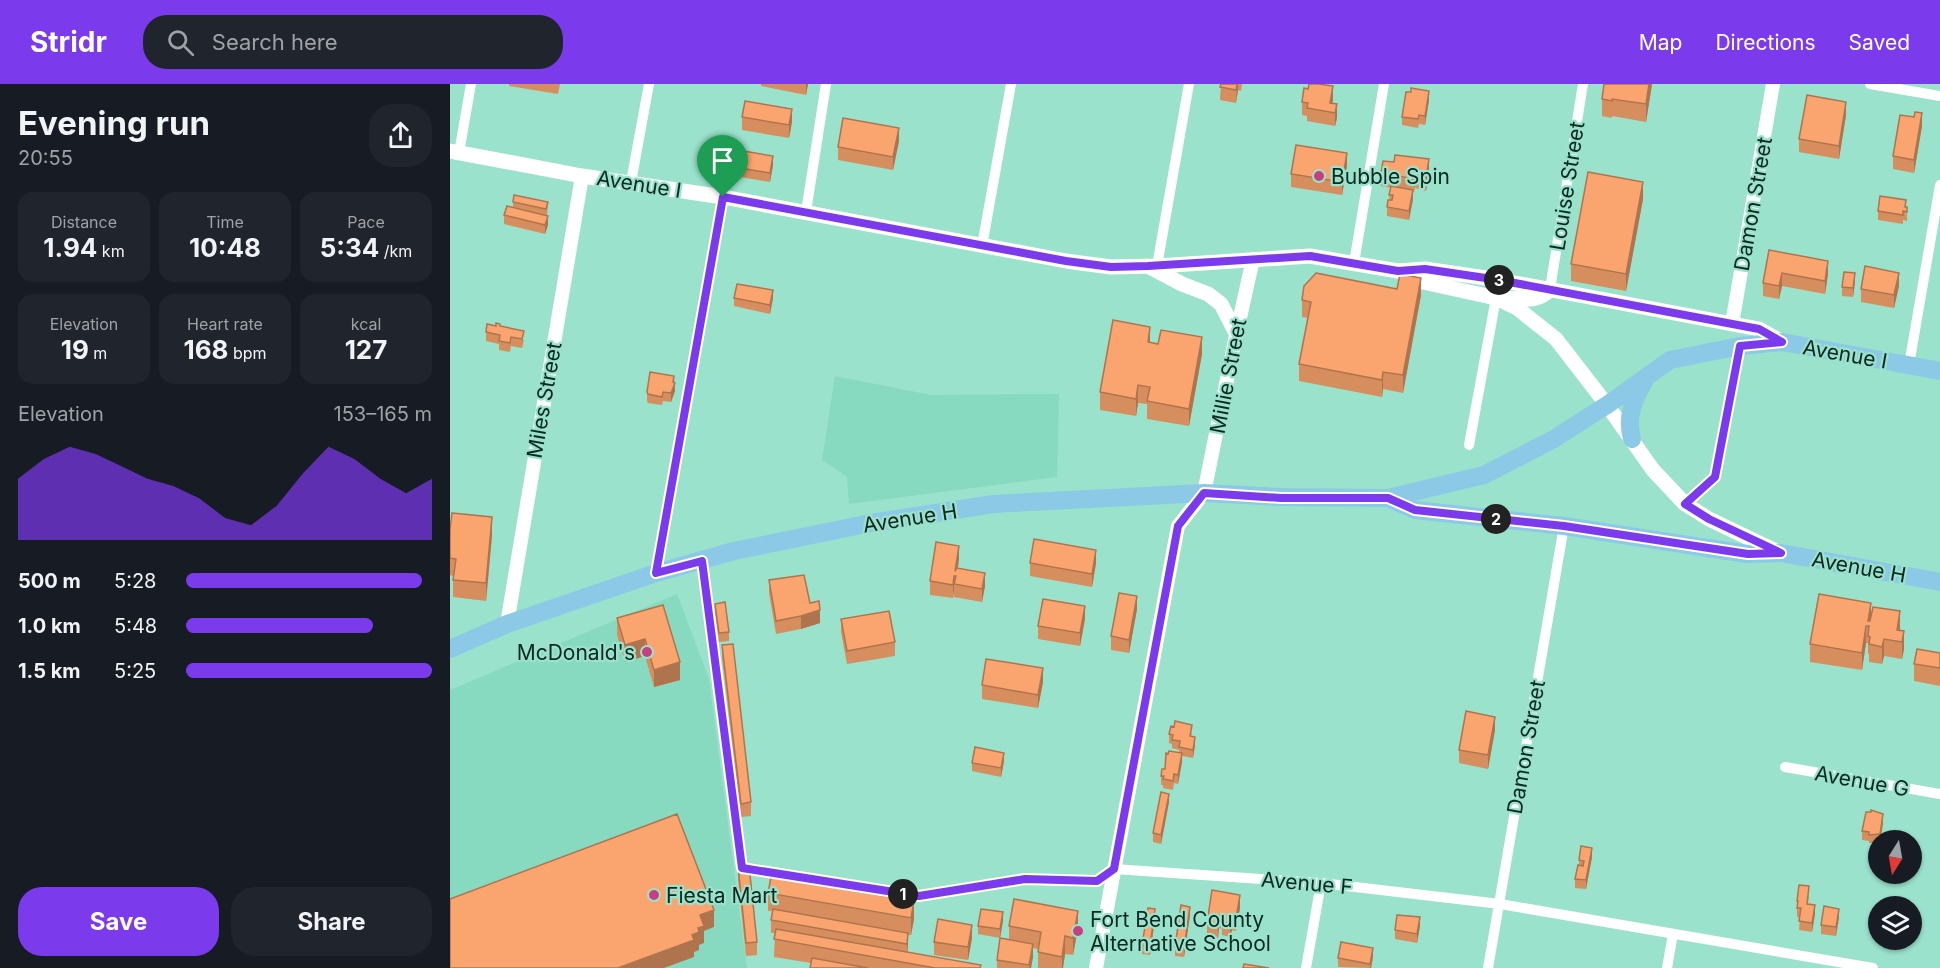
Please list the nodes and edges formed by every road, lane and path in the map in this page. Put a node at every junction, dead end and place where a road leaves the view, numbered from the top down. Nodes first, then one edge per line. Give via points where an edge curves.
1 (471, 84) edge
2 (649, 84) edge
3 (826, 84) edge
4 (1011, 84) edge
5 (1189, 84) edge
6 (1384, 84) edge
7 (1583, 84) edge
8 (1773, 84) edge
9 (1870, 84) edge
10 (1940, 96) edge
11 (454, 152) edge
12 (582, 176) junction
13 (631, 183) junction
14 (1940, 185) edge
15 (723, 197) junction
16 (806, 212) junction
17 (982, 246) junction
18 (1253, 259) junction
19 (1354, 263) junction
20 (1153, 266) junction
21 (1398, 271) junction
22 (1550, 289) junction
23 (1496, 298) junction
24 (1732, 324) junction
25 (1236, 333) junction
26 (1782, 342) junction
27 (1740, 346) junction
28 (1909, 365) junction
29 (1940, 371) edge
30 (1654, 372) junction
31 (1607, 405) junction
32 (1632, 439) junction
33 (1469, 445) dead end
34 (1204, 493) junction
35 (1388, 498) junction
36 (1685, 504) junction
37 (1564, 526) junction
38 (1781, 553) junction
39 (702, 561) junction
40 (656, 573) junction
41 (1940, 582) edge
42 (507, 624) junction
43 (450, 649) edge
44 (1785, 767) dead end
45 (1940, 794) edge
46 (1114, 869) junction
47 (1321, 883) junction
48 (1500, 904) junction
49 (1673, 934) junction
50 (1096, 968) edge
51 (1306, 968) edge
52 (1488, 968) edge
53 (1667, 968) edge
54 (1873, 968) edge

1 - 11 street
2 - 13 street
3 - 16 street
4 - 17 street
5 - 20 street
6 - 19 street
7 - 22 street, Louise Street
8 - 24 street, Damon Street
9 - 10 street
11 - 12 main road, Avenue I
12 - 13 main road, Avenue I
12 - 42 street, Miles Street
13 - 15 main road, Avenue I
14 - 28 street
15 - 16 main road, Avenue I
15 - 40 street
16 - 17 main road, Avenue I
17 - 20 main road, Avenue I via 1106,266
18 - 19 main road, Avenue I via 1310,256
18 - 20 main road, Avenue I
18 - 25 street, Millie Street
19 - 21 main road, Avenue I
20 - 25 main road via 1221,304
21 - 22 main road, Avenue I via 1425,269
21 - 23 main road, Avenue I via 1423,282
22 - 23 main road via 1535,300
22 - 24 main road, Avenue I
23 - 31 main road, Avenue I via 1517,308 1556,339
23 - 33 street
24 - 26 main road, Avenue I via 1759,329
25 - 34 street, Millie Street
26 - 27 main road, Avenue H
26 - 28 main road, Avenue I
27 - 30 main road, Avenue H via 1670,360
27 - 36 street via 1715,477
28 - 29 main road, Avenue I
30 - 31 main road, Avenue H
30 - 32 main road via 1634,399 1628,426
31 - 32 main road, Avenue I
31 - 35 main road, Avenue H via 1552,440 1484,475
32 - 36 main road, Avenue I via 1653,470
34 - 35 main road, Avenue H
34 - 39 main road, Avenue H via 993,504 871,523
34 - 46 street via 1178,526
35 - 37 main road, Avenue H via 1415,510
36 - 38 main road, Avenue I
37 - 38 main road, Avenue H via 1748,554
37 - 48 street, Damon Street
38 - 41 main road, Avenue H
39 - 40 main road, Avenue H
39 - 46 street, Avenue F via 742,868 919,896 1025,879 1097,881
40 - 42 main road, Avenue H
42 - 43 main road, Avenue H
44 - 45 street, Avenue G
46 - 47 street, Avenue F
46 - 50 street
47 - 48 street, Avenue F
47 - 51 street
48 - 49 street, Avenue F
48 - 52 street, Damon Street
49 - 53 street
49 - 54 street, Avenue F

